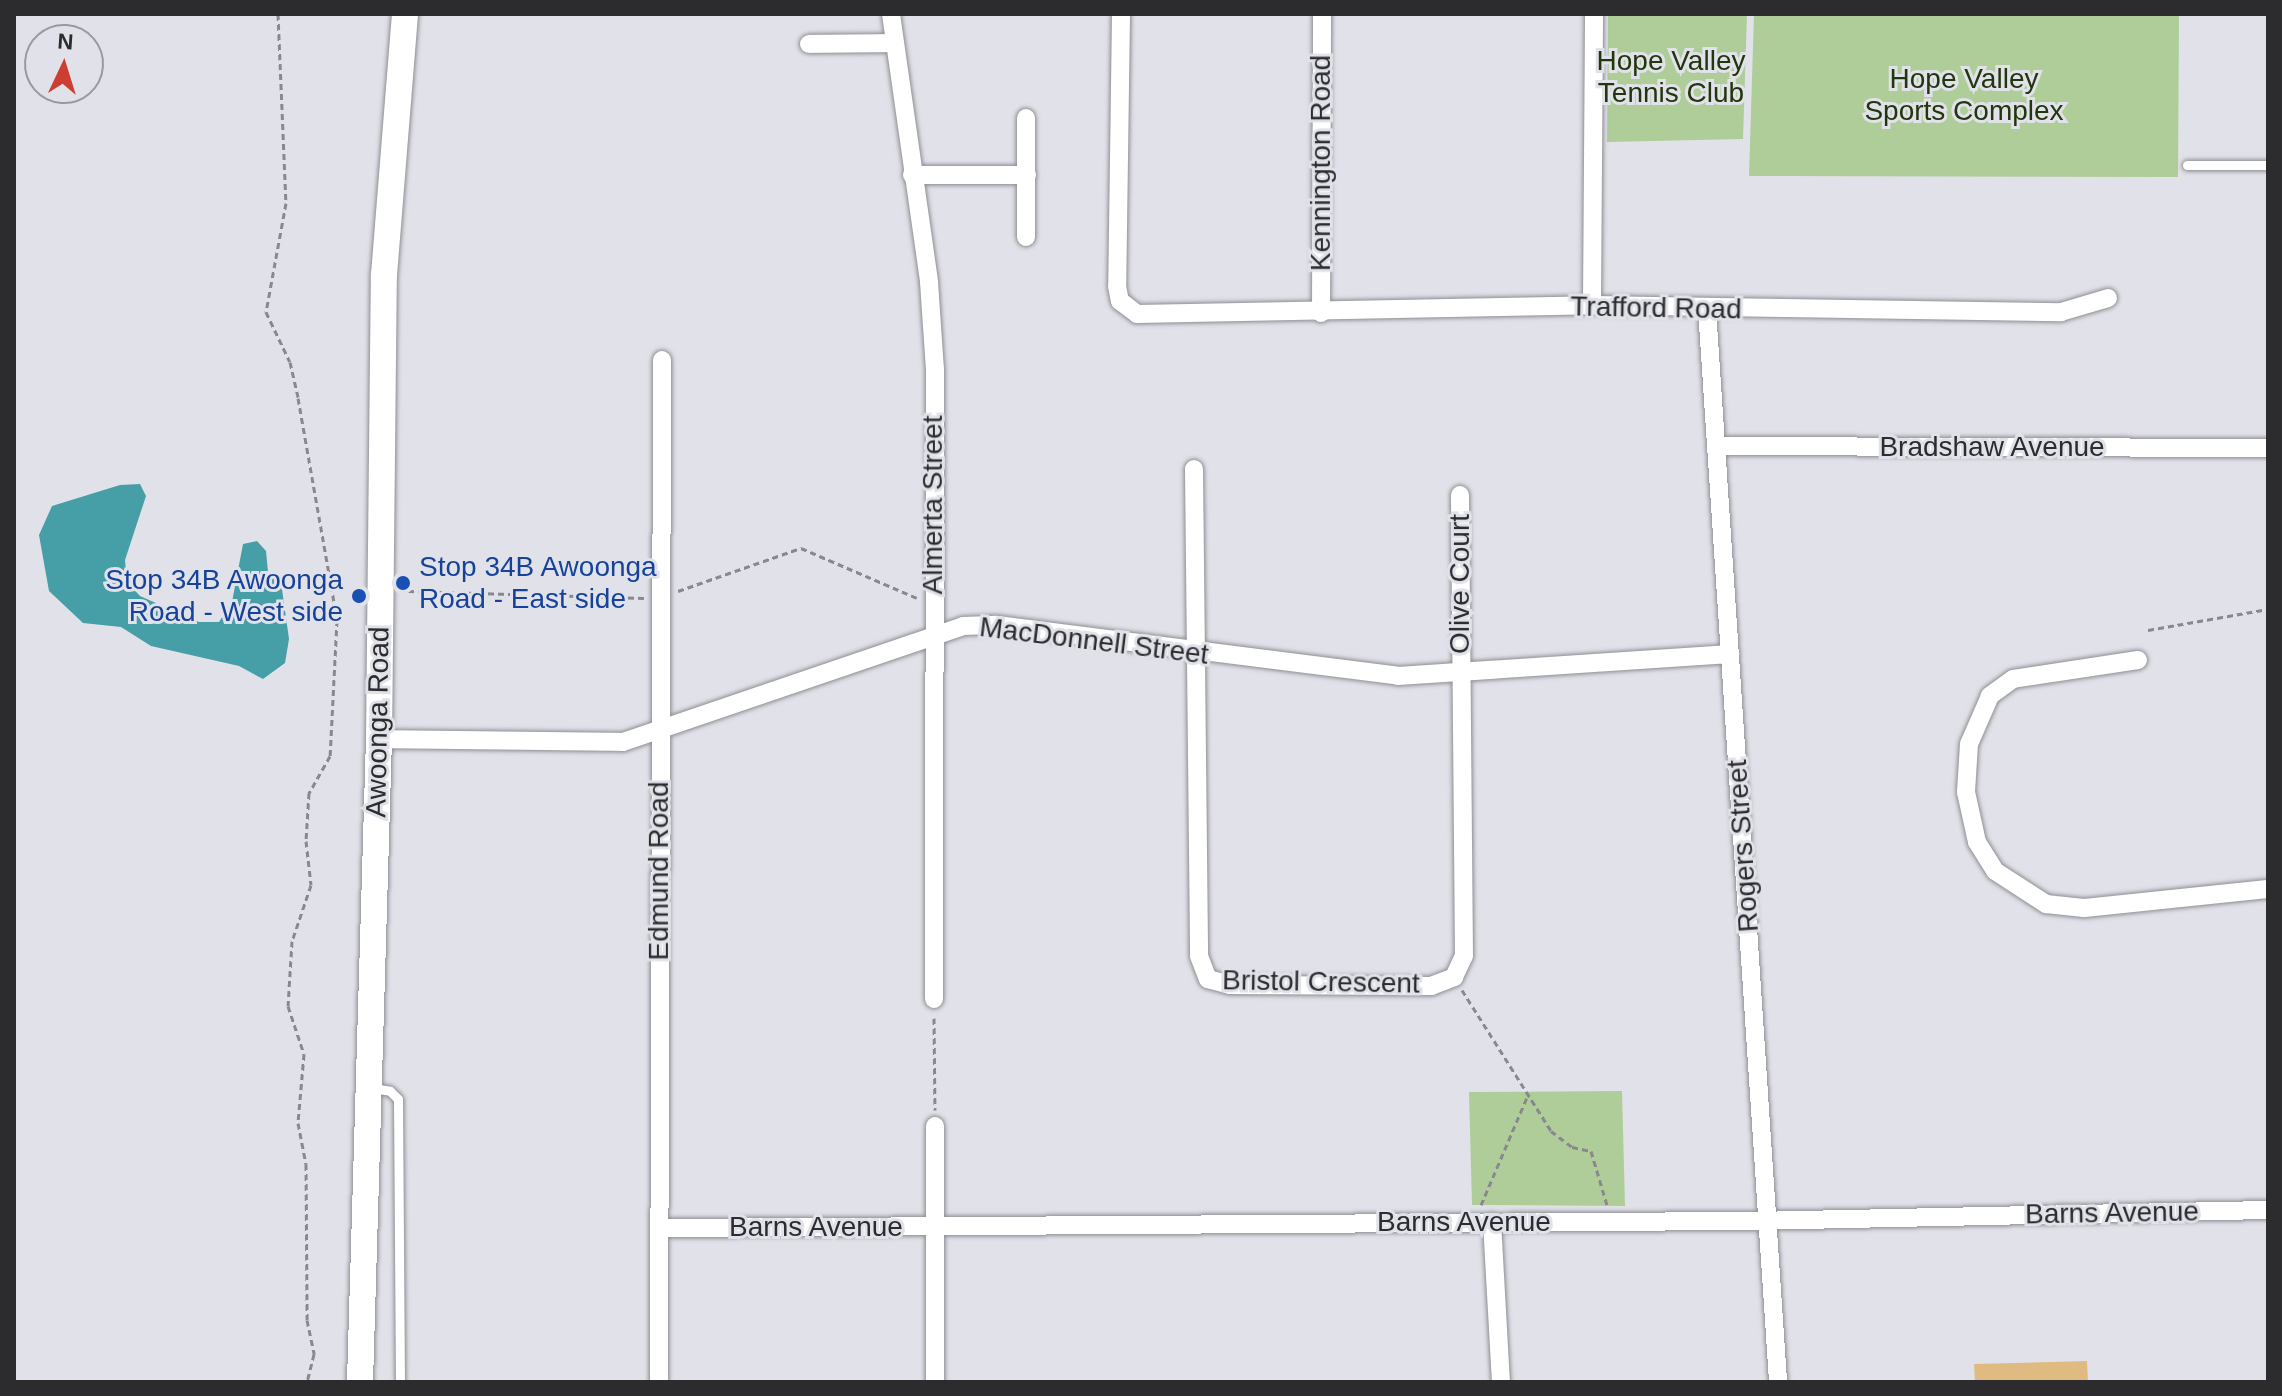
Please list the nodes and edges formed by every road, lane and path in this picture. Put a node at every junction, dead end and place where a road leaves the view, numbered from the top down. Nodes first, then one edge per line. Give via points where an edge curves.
1 (278, 14) edge
2 (405, 14) edge
3 (891, 14) edge
4 (1121, 14) edge
5 (1322, 14) edge
6 (1594, 14) edge
7 (891, 43) junction
8 (809, 44) dead end
9 (1026, 118) dead end
10 (2187, 165) dead end
11 (2268, 165) edge
12 (912, 175) junction
13 (1027, 175) junction
14 (1026, 237) dead end
15 (2108, 298) dead end
16 (1592, 305) junction
17 (1707, 309) junction
18 (1321, 313) junction
19 (662, 360) dead end
20 (1717, 446) junction
21 (2268, 448) edge
22 (1194, 469) dead end
23 (1460, 495) dead end
24 (408, 591) dead end
25 (659, 598) junction
26 (933, 604) junction
27 (2268, 609) edge
28 (2148, 630) dead end
29 (932, 638) junction
30 (1195, 653) junction
31 (1730, 654) junction
32 (2138, 660) dead end
33 (1460, 674) junction
34 (658, 733) junction
35 (379, 739) junction
36 (2268, 889) edge
37 (1454, 977) junction
38 (934, 999) joint
39 (367, 1088) junction
40 (1528, 1095) junction
41 (935, 1126) joint
42 (2268, 1210) edge
43 (1611, 1221) junction
44 (1768, 1221) junction
45 (1483, 1222) junction
46 (935, 1226) junction
47 (660, 1228) junction
48 (307, 1382) edge
49 (360, 1382) edge
50 (400, 1382) edge
51 (659, 1382) edge
52 (935, 1382) edge
53 (1501, 1382) edge
54 (1778, 1382) edge

1 - 48 path via 286,203 266,312 290,362 337,620 330,756 309,793 306,841 311,885 292,941 288,1006 304,1054 298,1123 306,1164 307,1320 314,1354
2 - 35 main road, Awoonga Road via 384,275
3 - 7 street, Almerta Street
4 - 18 street, Trafford Road via 1118,298 1137,314
5 - 18 street, Kennington Road
6 - 16 street
7 - 8 street
7 - 12 street, Almerta Street
9 - 13 street
10 - 11 lane
12 - 13 street
12 - 26 street, Almerta Street via 929,282 935,369
13 - 14 street
15 - 17 street, Trafford Road via 2061,312
16 - 17 street, Trafford Road
16 - 18 street, Trafford Road
17 - 20 street, Rogers Street
19 - 25 street, Edmund Road
20 - 21 street, Bradshaw Avenue
20 - 31 street, Rogers Street
22 - 30 street
23 - 33 street, Olive Court
24 - 25 path
25 - 26 path via 801,548
25 - 34 street, Edmund Road
26 - 29 street, Almerta Street
27 - 28 path
29 - 30 street, MacDonnell Street via 963,626 997,625
29 - 34 street, MacDonnell Street
29 - 38 street, Almerta Street
30 - 33 street, MacDonnell Street via 1356,673
30 - 37 street, Bristol Crescent via 1199,956 1208,979 1230,985 1431,986
31 - 33 street, MacDonnell Street
31 - 44 street, Rogers Street
32 - 36 street via 2013,679 1990,696 1969,744 1966,792 1977,842 1995,871 2046,904 2084,908
33 - 37 street, Bristol Crescent via 1464,956
34 - 35 street, MacDonnell Street via 623,742
34 - 47 street, Edmund Road
35 - 39 main road, Awoonga Road
37 - 40 path
38 - 41 path
39 - 49 main road, Awoonga Road
39 - 50 lane via 390,1091 398,1099
40 - 43 path via 1551,1131 1572,1147 1591,1151
40 - 45 path
41 - 46 street
42 - 44 street, Barns Avenue
43 - 44 street, Barns Avenue
43 - 45 street, Barns Avenue
44 - 54 street, Rogers Street
45 - 46 street, Barns Avenue
45 - 53 street
46 - 47 street, Barns Avenue
46 - 52 street
47 - 51 street, Edmund Road

